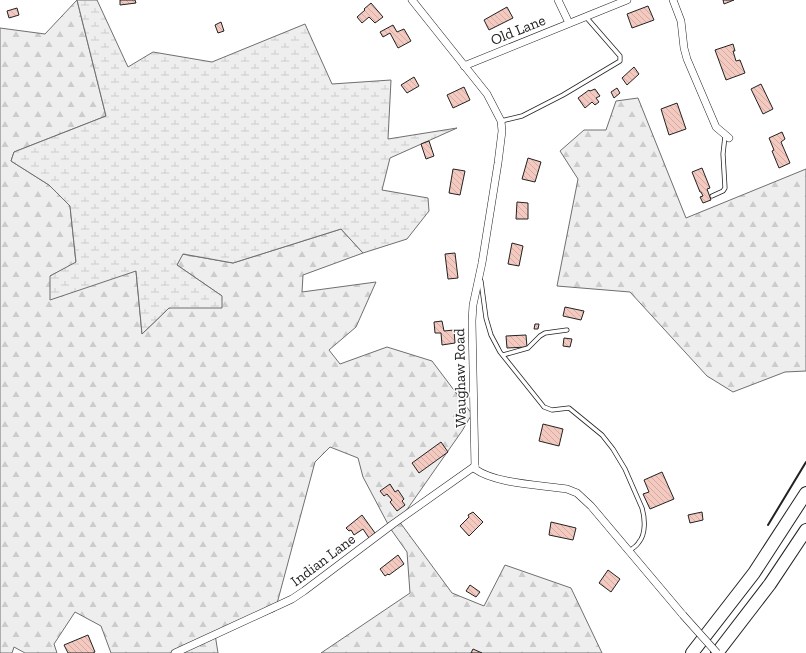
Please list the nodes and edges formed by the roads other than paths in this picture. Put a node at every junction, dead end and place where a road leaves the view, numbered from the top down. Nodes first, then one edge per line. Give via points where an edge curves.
1 (412, 0) edge
2 (558, 0) edge
3 (627, 0) edge
4 (673, 0) edge
5 (586, 17) junction
6 (569, 23) junction
7 (464, 66) junction
8 (501, 121) junction
9 (727, 137) joint
10 (712, 196) dead end
11 (480, 271) junction
12 (567, 330) dead end
13 (503, 355) junction
14 (475, 466) junction
15 (806, 493) edge
16 (806, 530) edge
17 (629, 552) junction
18 (175, 653) edge
19 (692, 653) edge
20 (717, 653) edge

1 - 7 street, Waughaw Road
2 - 6 street
3 - 5 street, Old Lane
4 - 9 street via 681,21 687,59 716,127
5 - 6 street, Old Lane
5 - 8 lane via 620,56 620,61 522,116
6 - 7 street, Old Lane
7 - 8 street, Waughaw Road via 487,94
8 - 11 street, Waughaw Road via 498,163
9 - 10 lane via 723,154 725,188
11 - 13 lane via 488,326
11 - 14 street, Waughaw Road via 472,321
12 - 13 lane via 546,333 528,348
13 - 17 lane via 544,407 552,410 569,408 602,435 620,459 643,515 642,538
14 - 17 street via 480,473 492,477 572,491 581,496
14 - 18 street, Indian Lane via 292,599
15 - 19 highway via 754,573
16 - 20 highway via 770,584
17 - 20 street, bridge

